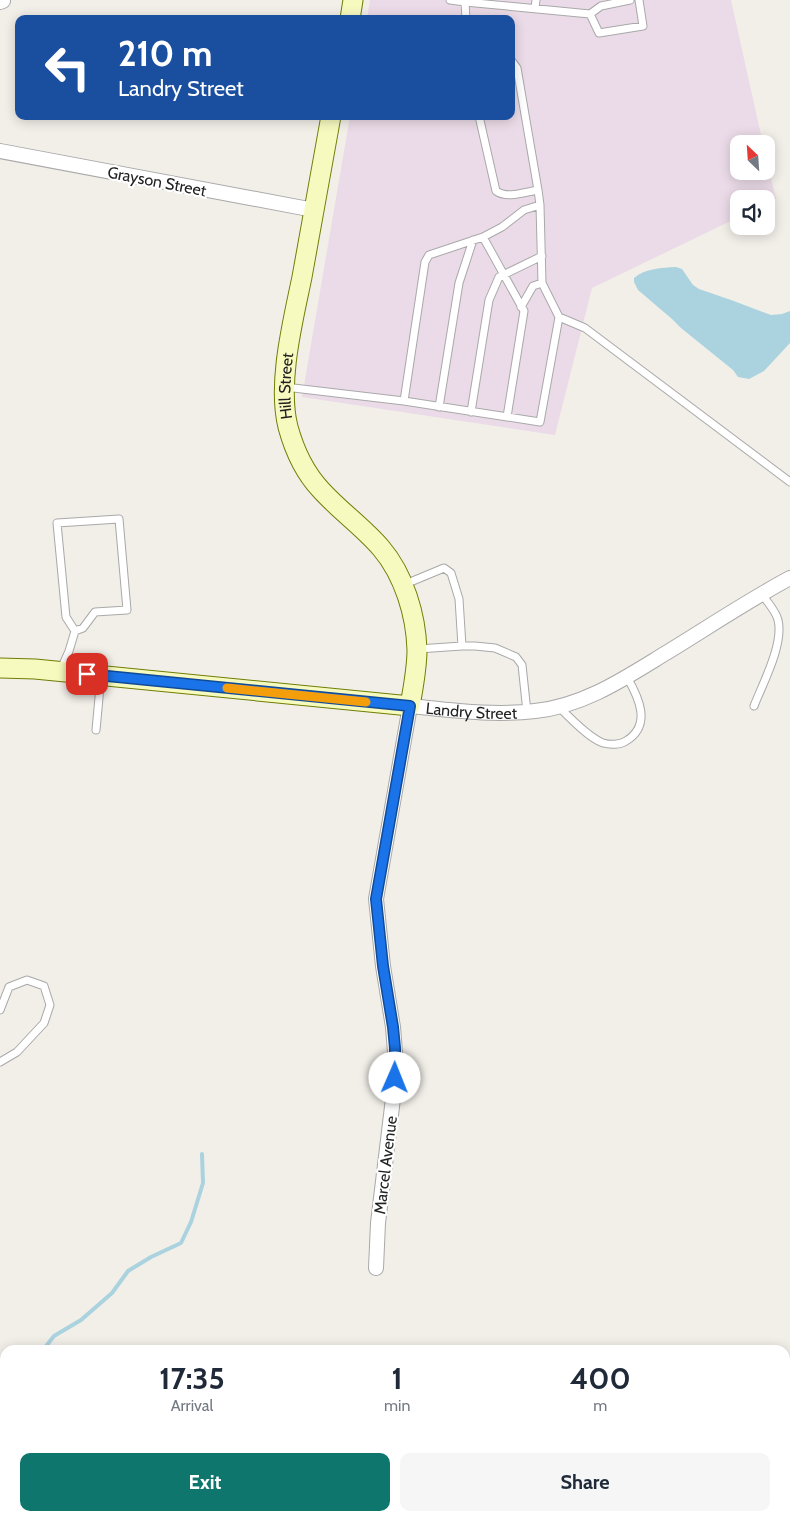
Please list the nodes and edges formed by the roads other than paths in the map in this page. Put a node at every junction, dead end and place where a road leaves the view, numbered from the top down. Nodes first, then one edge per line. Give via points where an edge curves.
1 (353, 0) edge
2 (450, 0) edge
3 (630, 0) edge
4 (639, 0) edge
5 (465, 2) junction
6 (536, 4) edge
7 (590, 14) junction
8 (351, 15) edge
9 (466, 15) edge
10 (515, 65) edge
11 (330, 120) edge
12 (480, 120) edge
13 (0, 151) edge
14 (538, 190) junction
15 (540, 205) junction
16 (314, 210) junction
17 (483, 237) junction
18 (473, 240) junction
19 (542, 256) junction
20 (503, 274) junction
21 (542, 283) junction
22 (521, 307) junction
23 (559, 316) junction
24 (284, 386) junction
25 (404, 401) junction
26 (439, 406) junction
27 (471, 412) junction
28 (507, 417) junction
29 (790, 482) edge
30 (790, 578) edge
31 (403, 585) junction
32 (762, 594) junction
33 (75, 631) junction
34 (462, 646) junction
35 (417, 650) junction
36 (0, 668) edge
37 (60, 671) junction
38 (101, 675) junction
39 (627, 677) junction
40 (410, 706) junction
41 (558, 706) junction
42 (754, 706) dead end
43 (527, 712) junction
44 (96, 730) dead end
45 (0, 1010) edge
46 (0, 1062) edge
47 (376, 1268) dead end

1 - 8 street
2 - 5 lane
3 - 7 lane via 601,6
4 - 7 lane via 643,26 599,33
5 - 6 lane
5 - 9 lane
6 - 7 lane
10 - 14 lane
11 - 16 street, Hill Street
12 - 14 lane via 496,191 507,195
13 - 16 street, Grayson Street
14 - 15 lane
15 - 17 lane via 524,210
15 - 19 lane
16 - 24 street, Hill Street
17 - 18 lane
17 - 20 lane
18 - 25 lane via 429,256 425,262
18 - 26 lane via 459,283
19 - 20 lane
19 - 21 lane
20 - 22 lane
20 - 27 lane via 489,300
21 - 22 lane via 533,286
21 - 23 lane
22 - 28 lane via 524,311
23 - 28 lane via 540,422
23 - 29 lane via 585,328
24 - 25 lane
24 - 31 street, Hill Street via 288,428 302,462 320,489 385,553
25 - 26 lane
26 - 27 lane
27 - 28 lane
30 - 32 street, Landry Street
31 - 34 lane via 444,568 452,573 460,599
31 - 35 street, Hill Street via 414,620
32 - 39 street, Landry Street
32 - 42 lane via 778,618 780,629 779,642
33 - 33 lane via 66,617 56,524 120,519 127,610 95,612 83,628
33 - 37 lane
34 - 35 lane
34 - 43 lane via 495,648 516,657 522,665
35 - 40 street, Hill Street
36 - 37 street, Landry Street
37 - 38 street, Landry Street
38 - 40 street, Landry Street
38 - 44 lane
39 - 41 street, Landry Street via 584,698
39 - 41 lane via 641,710 640,726 631,738 622,743 602,743
40 - 43 street, Landry Street via 495,713
40 - 47 street, Marcel Avenue via 376,899 396,1065
41 - 43 street, Landry Street
45 - 46 lane via 9,987 27,980 44,986 50,1004 44,1023 17,1052

